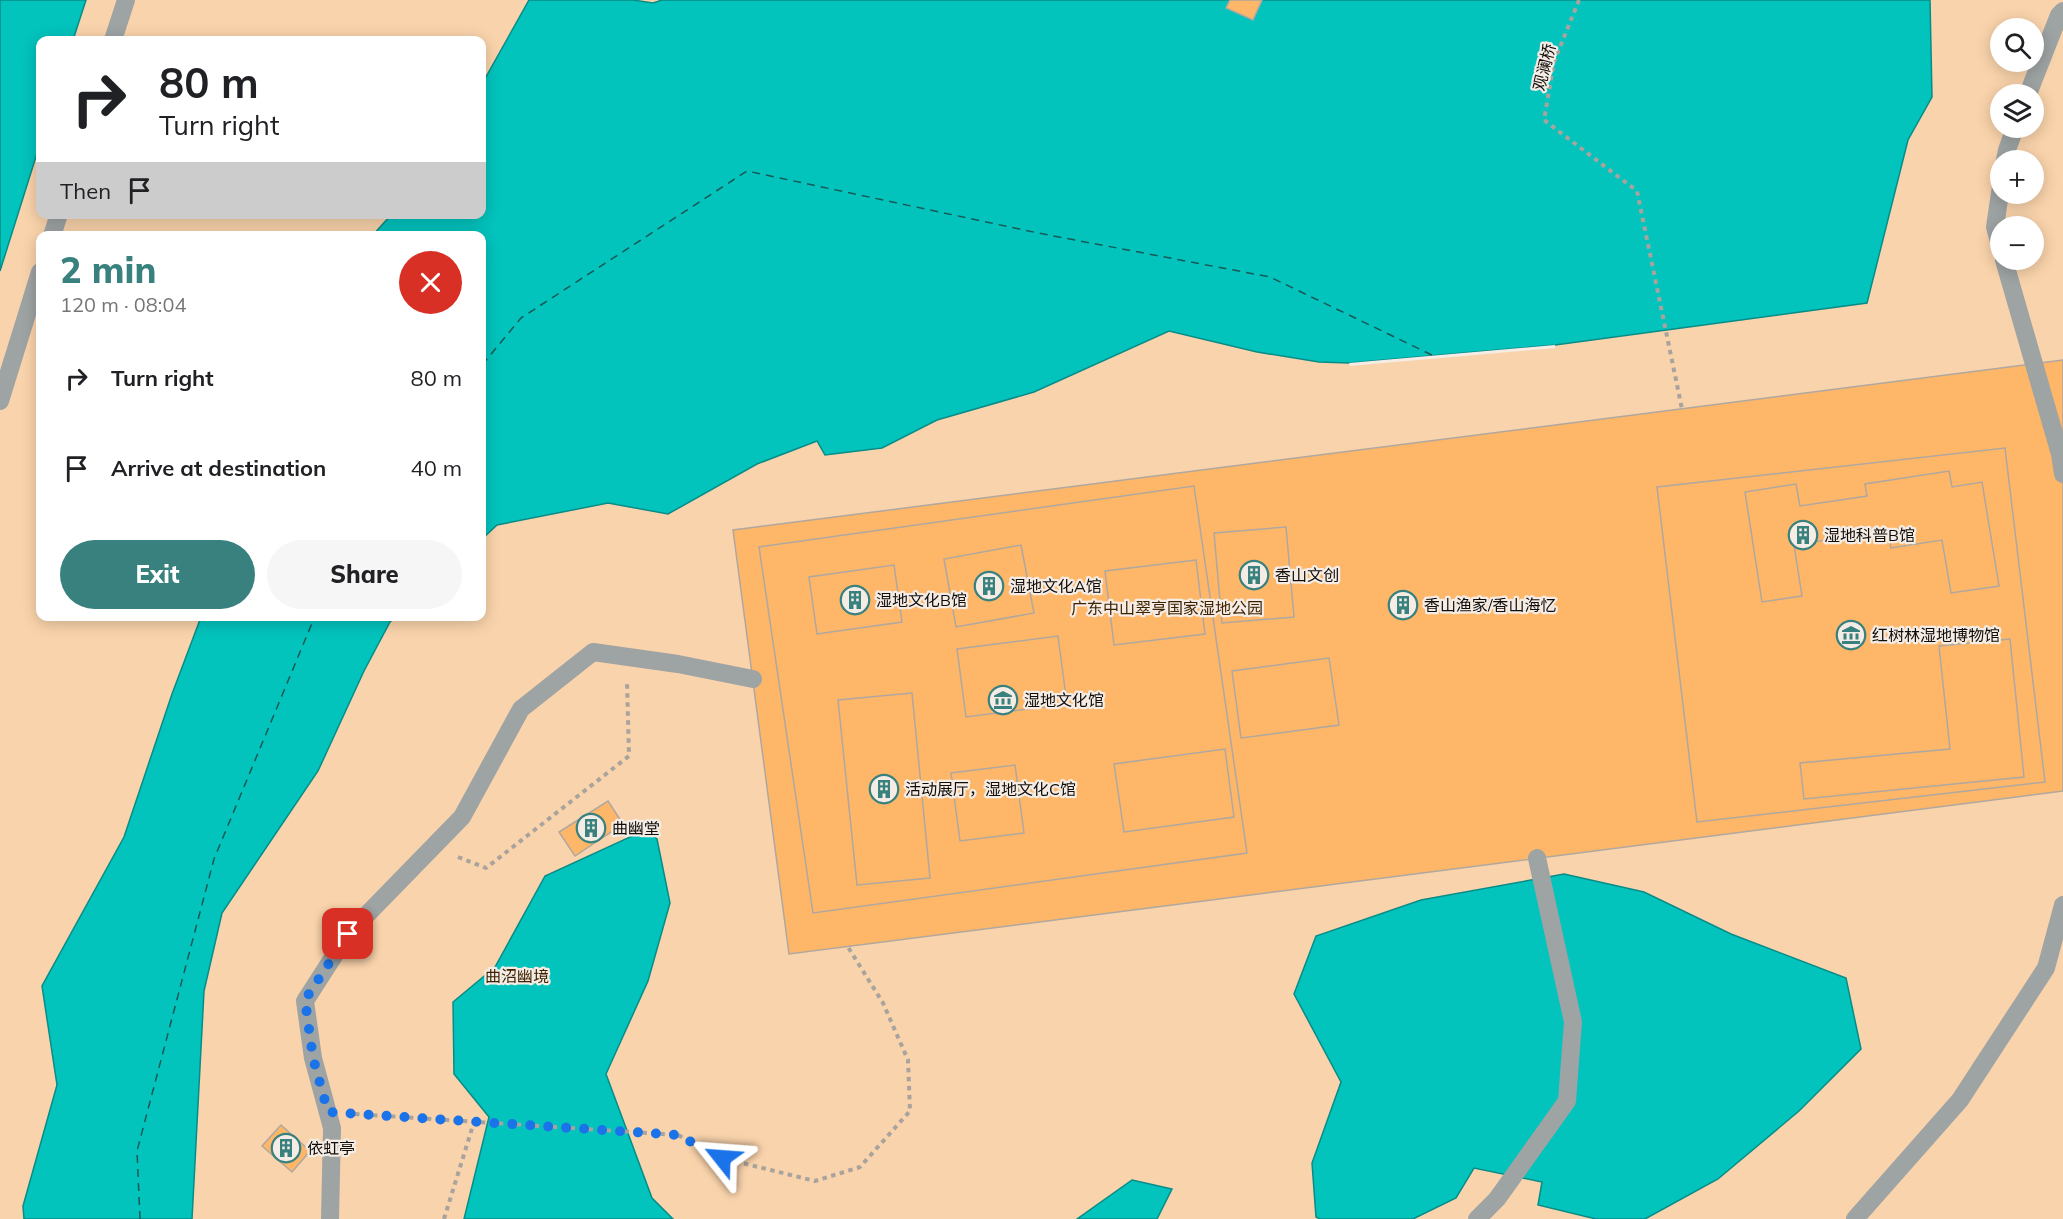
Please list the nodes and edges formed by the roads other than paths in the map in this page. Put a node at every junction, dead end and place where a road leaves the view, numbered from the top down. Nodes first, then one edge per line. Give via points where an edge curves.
1 (126, 0) edge
2 (2063, 11) edge
3 (114, 36) edge
4 (2032, 84) edge
5 (2007, 270) edge
6 (36, 285) edge
7 (0, 401) edge
8 (2063, 474) edge
9 (753, 679) dead end
10 (1537, 858) dead end
11 (2063, 906) edge
12 (330, 1219) edge
13 (1477, 1219) edge
14 (1855, 1219) edge

1 - 3 lane
2 - 4 lane
5 - 8 lane
6 - 7 lane
9 - 12 lane via 593,652 521,709 462,818 348,934 305,1000 313,1058 332,1128
10 - 13 lane via 1573,1023 1567,1101 1497,1199
11 - 14 lane via 2046,968 1960,1100

